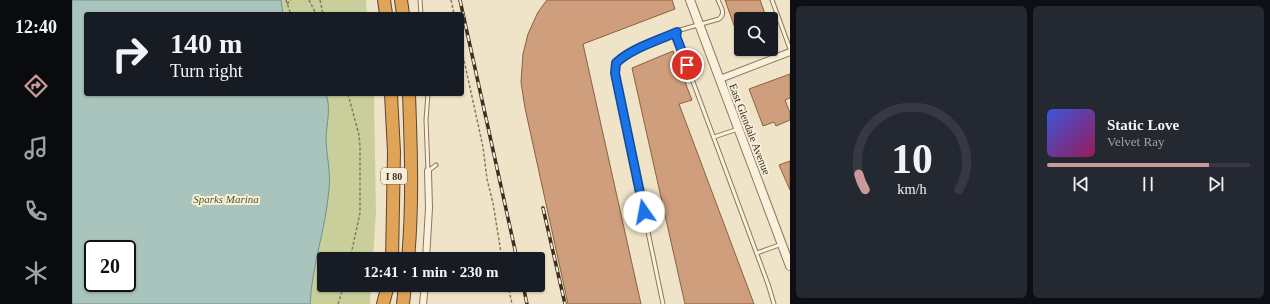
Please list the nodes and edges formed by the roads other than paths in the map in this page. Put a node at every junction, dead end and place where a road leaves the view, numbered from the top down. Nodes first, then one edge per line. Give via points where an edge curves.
1 (384, 0) edge
2 (401, 0) edge
3 (420, 0) edge
4 (690, 0) edge
5 (718, 0) edge
6 (772, 0) edge
7 (386, 12) edge
8 (403, 12) edge
9 (421, 12) edge
10 (699, 25) junction
11 (677, 32) junction
12 (790, 51) edge
13 (720, 79) junction
14 (391, 96) edge
15 (408, 96) edge
16 (428, 96) edge
17 (738, 129) junction
18 (714, 137) junction
19 (436, 165) dead end
20 (428, 171) junction
21 (782, 244) junction
22 (392, 252) edge
23 (408, 252) edge
24 (426, 252) edge
25 (788, 252) edge
26 (757, 253) junction
27 (790, 266) edge
28 (387, 292) edge
29 (389, 292) edge
30 (404, 292) edge
31 (409, 292) edge
32 (424, 292) edge
33 (383, 304) edge
34 (389, 304) edge
35 (403, 304) edge
36 (409, 304) edge
37 (423, 304) edge
38 (663, 304) edge
39 (774, 304) edge

1 - 7 highway
2 - 8 highway
3 - 9 lane
4 - 10 street, East Glendale Avenue
5 - 10 lane via 722,16
6 - 12 lane
10 - 11 lane
10 - 13 street, East Glendale Avenue
11 - 18 lane via 676,36
11 - 38 lane via 623,57 616,63 615,73
12 - 13 street
13 - 17 street, East Glendale Avenue
14 - 22 highway, I 80 via 394,152
15 - 23 highway, I 80 via 411,159
16 - 20 lane
17 - 18 lane
17 - 21 street, East Glendale Avenue
18 - 26 lane
19 - 20 lane
20 - 24 street
21 - 25 street, East Glendale Avenue
21 - 26 lane
25 - 27 street, East Glendale Avenue
26 - 39 lane
28 - 33 highway
29 - 34 highway
30 - 35 highway
31 - 36 highway
32 - 37 street

